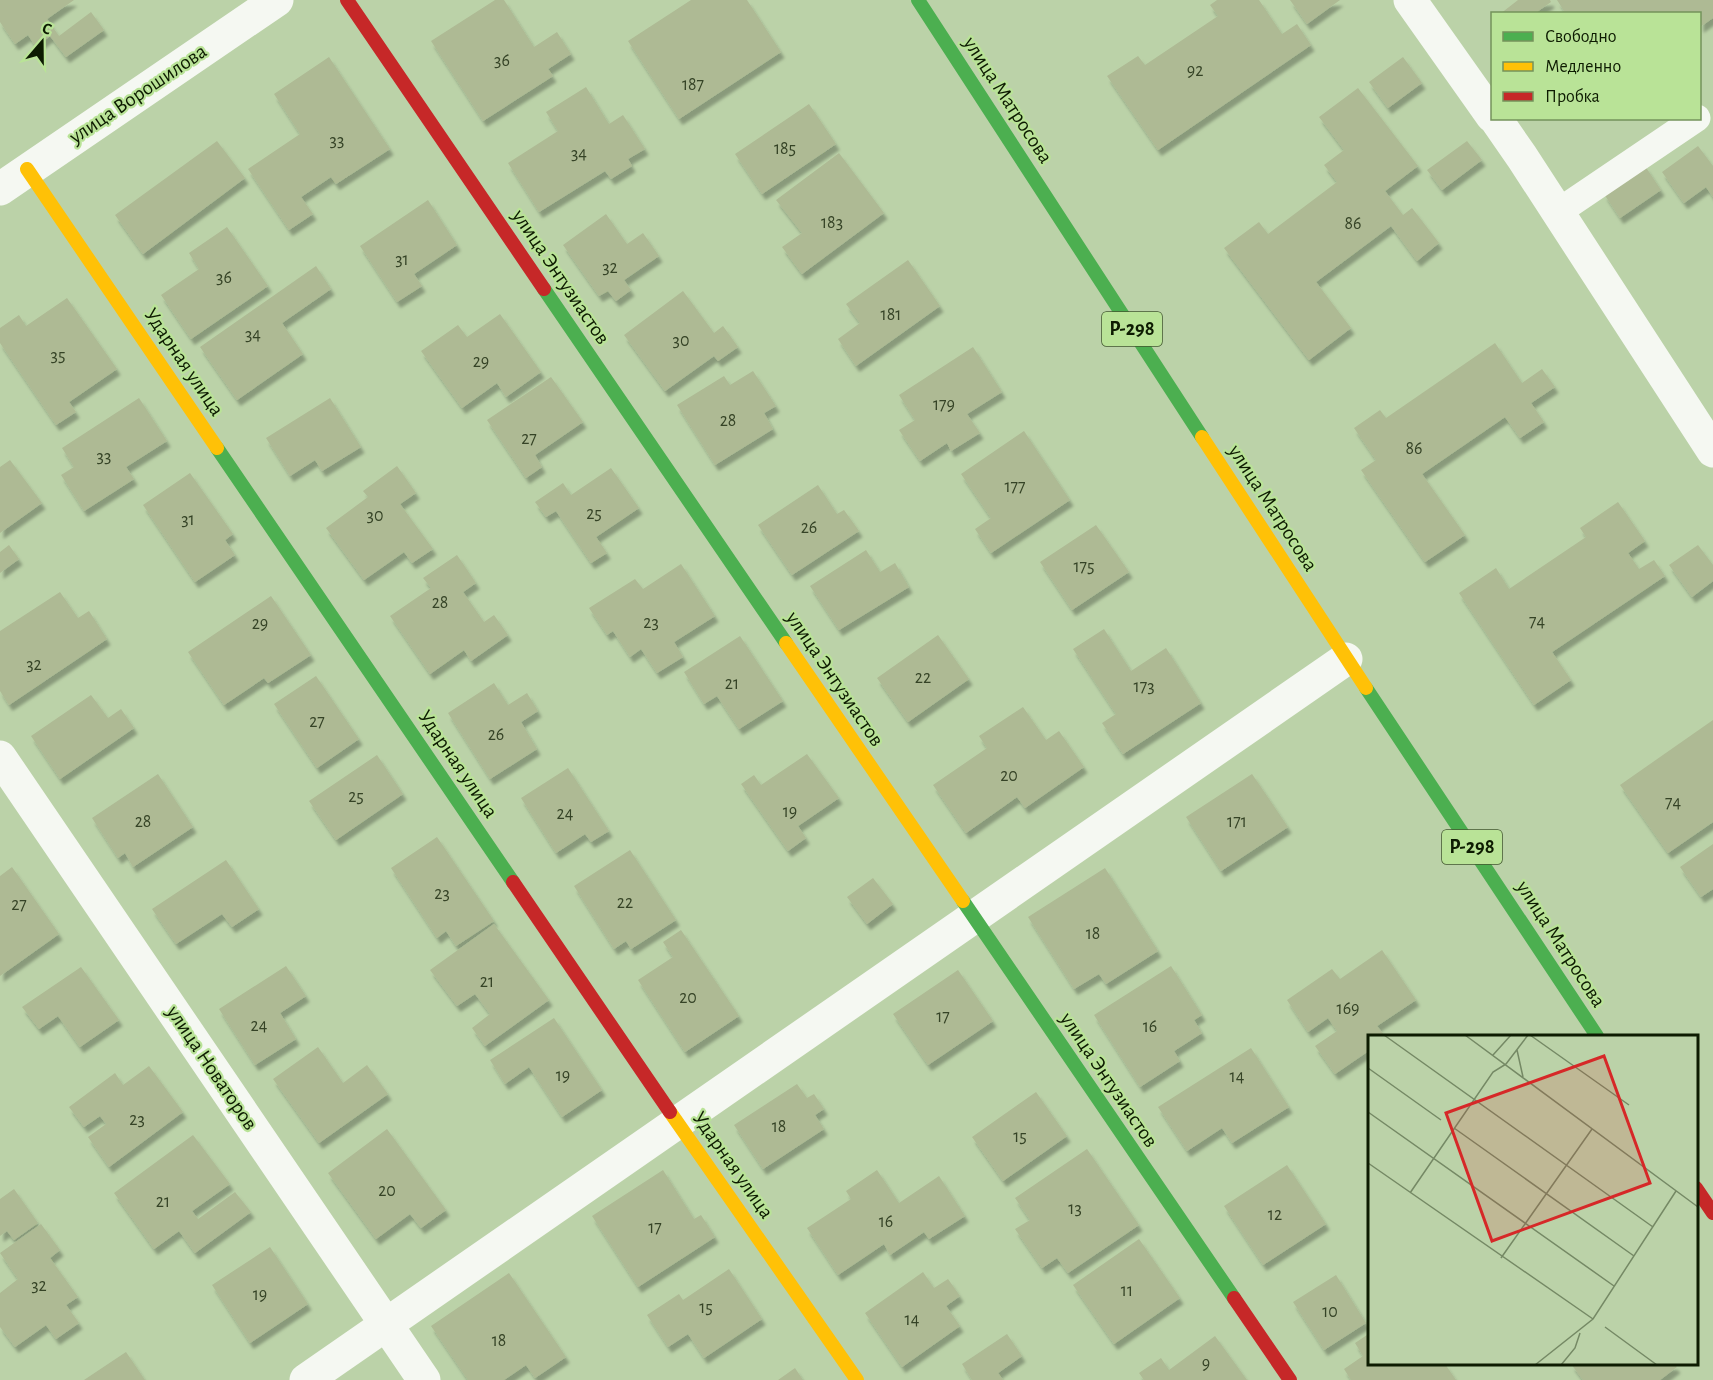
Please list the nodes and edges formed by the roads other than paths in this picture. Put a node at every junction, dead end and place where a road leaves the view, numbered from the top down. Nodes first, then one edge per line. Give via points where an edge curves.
1 (277, 0) edge
2 (347, 0) edge
3 (918, 0) edge
4 (1410, 0) edge
5 (1491, 113) edge
6 (1496, 120) edge
7 (1695, 120) edge
8 (27, 169) junction
9 (0, 189) edge
10 (1558, 212) junction
11 (1713, 452) edge
12 (1346, 659) junction
13 (0, 757) edge
14 (973, 918) junction
15 (1596, 1035) edge
16 (677, 1122) junction
17 (1698, 1191) edge
18 (1713, 1213) edge
19 (386, 1324) junction
20 (306, 1380) edge
21 (424, 1380) edge
22 (857, 1380) edge
23 (1290, 1380) edge

1 - 8 street, улица Ворошилова
2 - 14 main road, улица Энтузиастов
3 - 12 main road, улица Матросова / Р-298
4 - 5 street
6 - 10 street
7 - 10 lane
8 - 9 street, улица Ворошилова
8 - 16 main road, Ударная улица
10 - 11 street
12 - 14 street
12 - 15 main road, улица Матросова / Р-298
13 - 19 street, улица Новаторов
14 - 16 street
14 - 23 main road, улица Энтузиастов
16 - 19 street
16 - 22 main road, Ударная улица
17 - 18 main road
19 - 20 street
19 - 21 street, улица Новаторов

